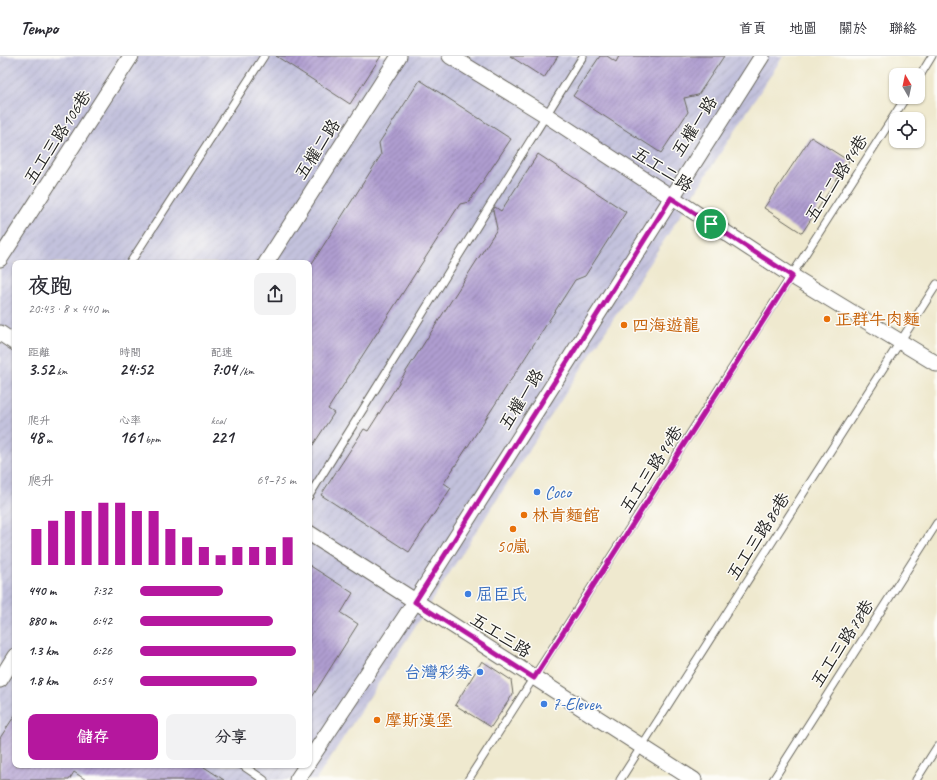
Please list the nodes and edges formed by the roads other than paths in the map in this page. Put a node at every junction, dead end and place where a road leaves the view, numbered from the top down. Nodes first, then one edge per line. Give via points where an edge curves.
1 (131, 56) edge
2 (264, 56) edge
3 (399, 56) edge
4 (450, 56) edge
5 (583, 56) edge
6 (762, 56) edge
7 (932, 56) edge
8 (924, 68) edge
9 (902, 104) edge
10 (546, 115) junction
11 (671, 198) junction
12 (0, 259) edge
13 (132, 260) edge
14 (268, 260) edge
15 (792, 276) junction
16 (937, 284) edge
17 (0, 333) edge
18 (12, 340) edge
19 (900, 341) junction
20 (937, 364) edge
21 (312, 491) edge
22 (937, 523) edge
23 (312, 535) edge
24 (415, 602) junction
25 (12, 661) edge
26 (534, 678) junction
27 (0, 680) edge
28 (642, 746) junction
29 (937, 747) edge
30 (312, 757) edge
31 (246, 768) edge
32 (305, 768) edge
33 (264, 780) edge
34 (297, 780) edge
35 (468, 780) edge
36 (620, 780) edge
37 (694, 780) edge
38 (773, 780) edge
39 (916, 780) edge

1 - 12 street, 五工三路106巷
2 - 13 lane
3 - 14 street, 五權二路
4 - 10 street, 五工二路
5 - 10 lane
6 - 11 street, 五權一路
7 - 8 lane
9 - 15 lane, 五工二路94巷
10 - 11 street, 五工二路
10 - 21 lane
11 - 15 street, 五工二路
11 - 24 street, 五權一路
15 - 19 street, 五工二路
15 - 26 lane, 五工三路94巷
16 - 19 lane, 五工三路86巷
17 - 18 street
19 - 20 street, 五工二路
19 - 28 lane, 五工三路86巷
22 - 38 lane, 五工三路78巷
23 - 24 street, 五工三路
24 - 26 street, 五工三路
24 - 30 street, 五權一路
25 - 27 street
26 - 28 street, 五工三路
26 - 35 lane, 五工三路94巷
28 - 36 lane, 五工三路86巷
28 - 37 street, 五工三路
29 - 39 lane
31 - 33 lane
32 - 34 street

